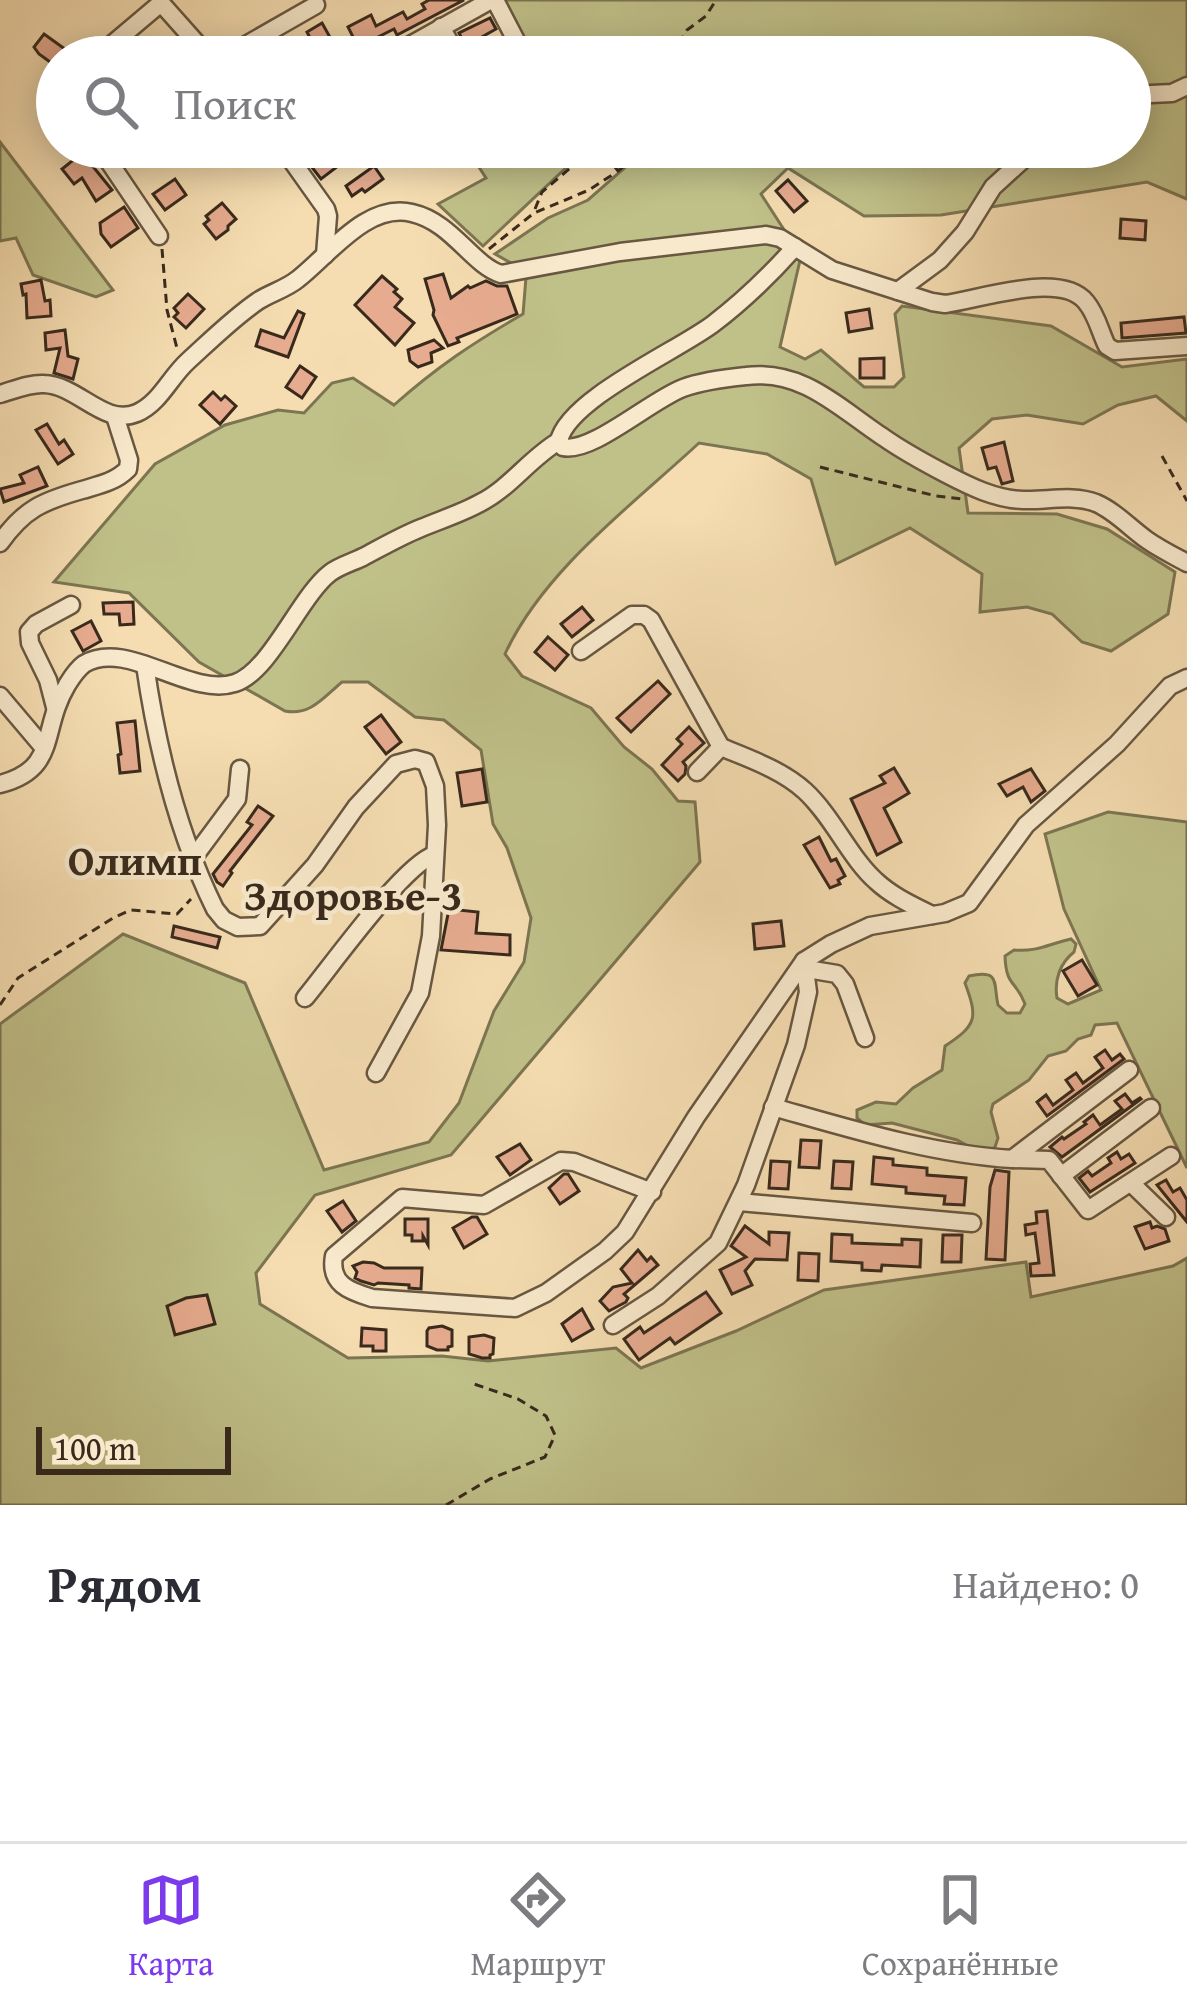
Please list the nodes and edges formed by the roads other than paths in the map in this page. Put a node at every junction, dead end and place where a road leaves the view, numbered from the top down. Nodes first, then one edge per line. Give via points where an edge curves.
1 (493, 0) edge
2 (159, 2) edge
3 (316, 4) dead end
4 (441, 27) junction
5 (121, 36) edge
6 (190, 36) edge
7 (261, 36) edge
8 (425, 36) edge
9 (446, 36) edge
10 (513, 36) edge
11 (1187, 86) edge
12 (1151, 94) edge
13 (113, 168) edge
14 (297, 168) edge
15 (1014, 168) edge
16 (159, 236) road end
17 (795, 247) junction
18 (325, 255) junction
19 (898, 290) junction
20 (1187, 346) edge
21 (0, 394) edge
22 (116, 416) junction
23 (559, 441) junction
24 (8, 517) edge
25 (0, 543) edge
26 (1187, 563) edge
27 (71, 605) dead end
28 (581, 651) dead end
29 (145, 665) junction
30 (1187, 678) edge
31 (0, 696) edge
32 (55, 706) junction
33 (722, 747) junction
34 (44, 748) junction
35 (240, 769) dead end
36 (697, 772) dead end
37 (0, 784) edge
38 (434, 855) junction
39 (194, 857) junction
40 (932, 915) junction
41 (806, 965) junction
42 (305, 998) dead end
43 (865, 1038) dead end
44 (1129, 1070) dead end
45 (376, 1073) dead end
46 (773, 1108) junction
47 (1151, 1108) dead end
48 (1171, 1156) dead end
49 (1012, 1159) junction
50 (1061, 1176) junction
51 (1131, 1183) junction
52 (652, 1192) junction
53 (739, 1202) junction
54 (1166, 1217) dead end
55 (972, 1223) dead end
56 (613, 1324) dead end

1 - 4 street
1 - 10 street
2 - 5 street
2 - 6 street
3 - 7 street
4 - 8 street
4 - 9 street
11 - 12 street
13 - 16 street
14 - 18 street via 326,209
15 - 19 street via 940,260
17 - 18 street via 766,235 501,274 431,219 395,211
17 - 19 street via 832,270
17 - 23 street via 710,327 576,416
18 - 22 street via 253,304 148,406
19 - 20 street via 945,304 1068,288 1085,300 1115,351
21 - 22 street via 42,383
22 - 24 street via 128,469
23 - 26 street via 571,449 586,445 688,386 769,374 806,384 978,489 999,498 1093,502
23 - 29 street via 482,502 329,574 244,679 221,686
24 - 25 street
27 - 32 street via 29,632
28 - 33 street via 644,615
29 - 32 street via 88,662
29 - 39 street via 152,719
30 - 40 street via 1026,825 969,903
31 - 34 street
32 - 34 street
33 - 36 street
33 - 40 street via 805,791 872,878
34 - 37 street via 29,773
35 - 39 street via 237,799
38 - 39 street via 430,770 406,760 356,807 260,926 224,920
38 - 42 street via 387,896
38 - 45 street via 419,993
40 - 41 street via 870,926
41 - 43 street via 837,974
41 - 46 street via 805,1009
41 - 52 street
44 - 49 street
46 - 49 street
46 - 53 street
47 - 50 street
48 - 51 street
49 - 50 street via 1045,1159
50 - 51 street via 1088,1210
51 - 54 street
52 - 52 street via 605,1251 515,1308 372,1298 338,1283 333,1272 334,1256 402,1198 484,1205 561,1161
53 - 55 street
53 - 56 street via 718,1243

